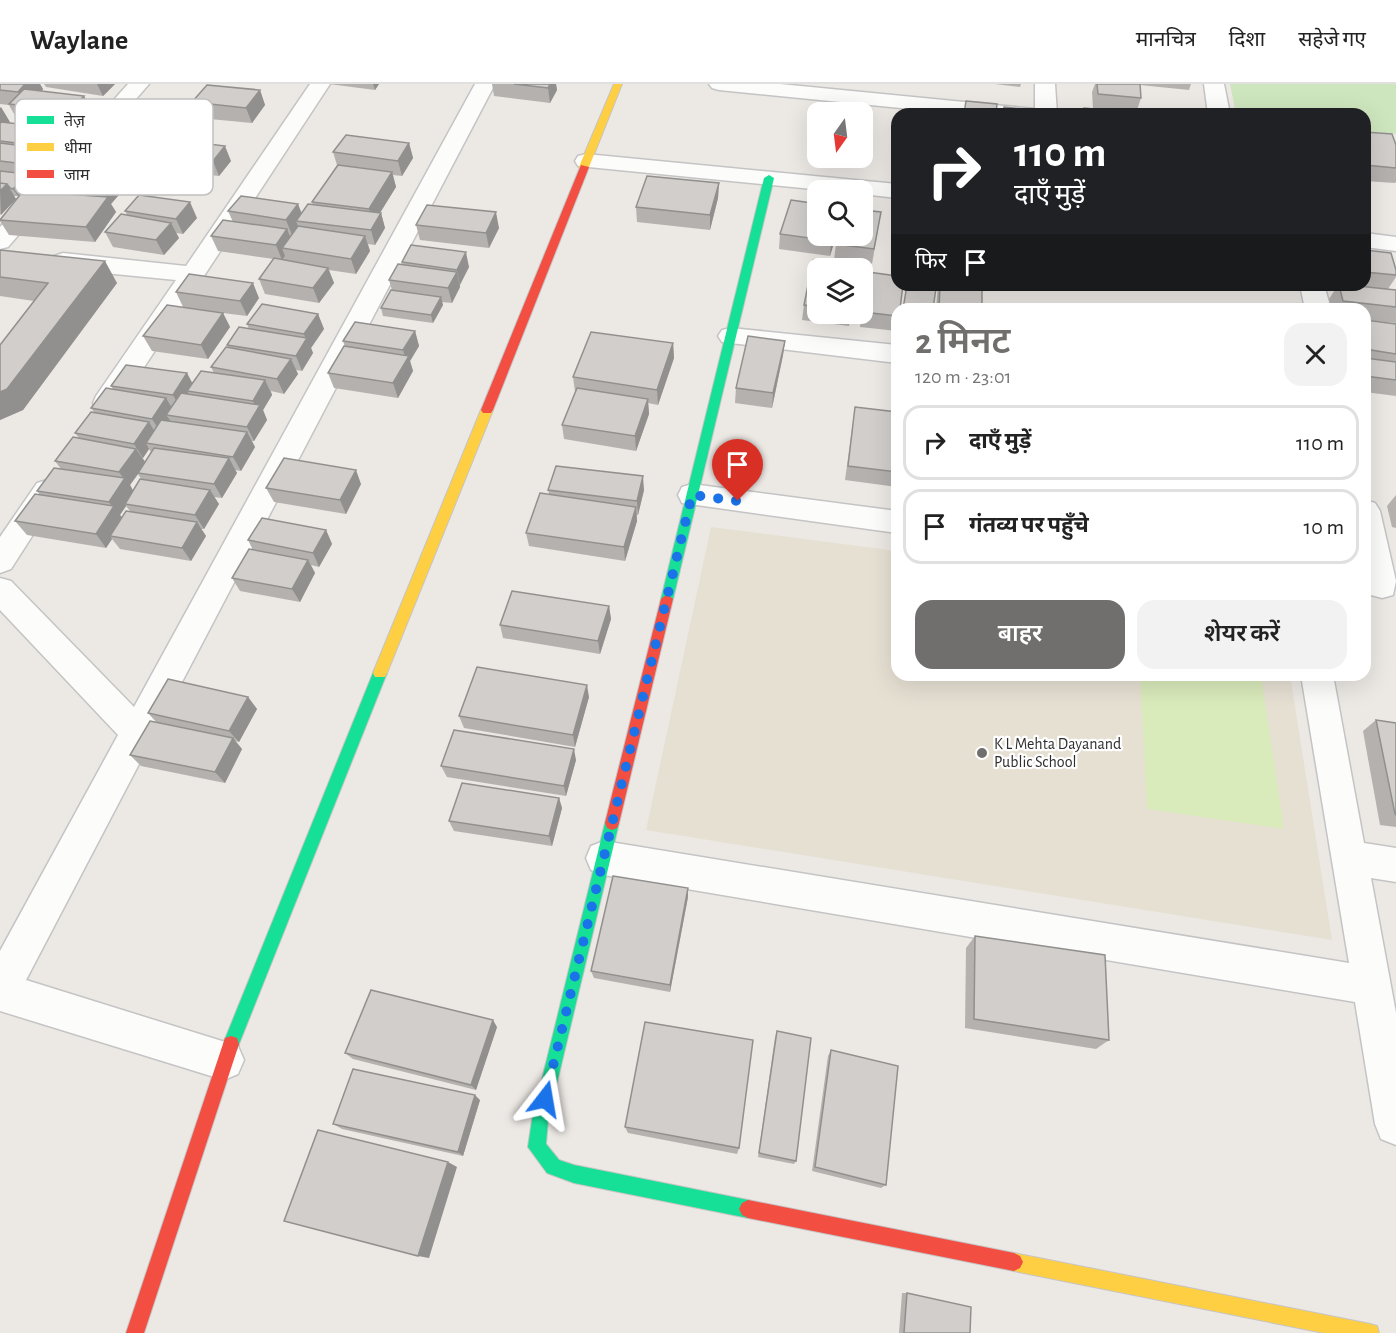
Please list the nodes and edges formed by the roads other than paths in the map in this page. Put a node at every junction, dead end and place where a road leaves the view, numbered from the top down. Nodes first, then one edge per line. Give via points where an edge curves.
1 (139, 84) edge
2 (320, 84) edge
3 (485, 84) edge
4 (618, 84) edge
5 (719, 84) edge
6 (1046, 84) edge
7 (1214, 84) edge
8 (764, 86) edge
9 (903, 93) edge
10 (126, 99) edge
11 (994, 108) edge
12 (1046, 108) edge
13 (1219, 108) edge
14 (586, 161) junction
15 (769, 178) junction
16 (891, 190) edge
17 (41, 195) edge
18 (1371, 241) edge
19 (0, 242) edge
20 (1396, 244) edge
21 (23, 257) edge
22 (192, 274) junction
23 (731, 336) junction
24 (891, 353) edge
25 (93, 423) edge
26 (60, 472) edge
27 (692, 495) junction
28 (891, 521) edge
29 (1371, 539) edge
30 (0, 561) edge
31 (1381, 585) edge
32 (0, 590) edge
33 (1318, 681) edge
34 (138, 733) junction
35 (604, 858) junction
36 (1349, 858) junction
37 (1396, 865) edge
38 (1372, 986) junction
39 (0, 991) edge
40 (224, 1060) junction
41 (1396, 1124) edge
42 (135, 1333) edge
43 (1371, 1333) edge

1 - 10 street
2 - 22 street
3 - 34 street
4 - 14 street
5 - 8 street
6 - 12 street
7 - 13 street
8 - 9 street
9 - 11 street
14 - 15 street
14 - 40 street
15 - 16 street
15 - 23 street
17 - 19 street
18 - 20 street
21 - 22 street
22 - 25 street
23 - 24 street
23 - 27 street
26 - 30 street
27 - 28 street
27 - 35 street
29 - 31 street
32 - 34 street
33 - 36 street
34 - 39 street
35 - 38 street
35 - 43 street via 540,1120 537,1147 553,1167
36 - 37 street
36 - 38 street
38 - 41 street
39 - 40 street
40 - 42 street

